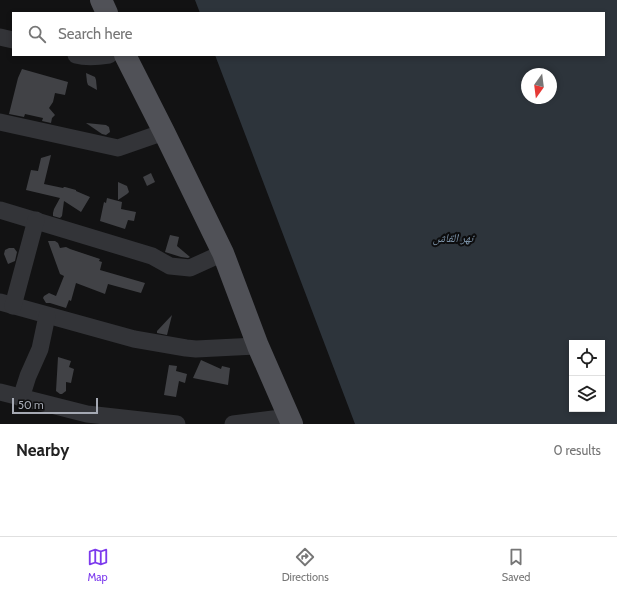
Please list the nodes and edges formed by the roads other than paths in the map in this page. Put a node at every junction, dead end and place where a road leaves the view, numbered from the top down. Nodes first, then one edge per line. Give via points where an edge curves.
1 (101, 0) edge
2 (107, 12) edge
3 (0, 37) edge
4 (12, 40) edge
5 (81, 56) edge
6 (104, 56) edge
7 (126, 56) edge
8 (0, 122) edge
9 (164, 132) junction
10 (0, 210) edge
11 (36, 220) junction
12 (223, 253) junction
13 (6, 304) edge
14 (47, 316) junction
15 (258, 346) junction
16 (0, 392) edge
17 (21, 398) junction
18 (87, 419) edge
19 (291, 420) edge
20 (177, 424) edge
21 (233, 424) edge

1 - 2 main road
3 - 4 street
5 - 6 street
7 - 9 main road
8 - 9 street via 118,148
9 - 12 main road
10 - 11 street
11 - 12 street via 152,256 170,266 190,268
11 - 13 street
12 - 15 main road
13 - 14 street
14 - 15 street via 134,339 186,348
14 - 17 street via 40,349
15 - 19 main road
16 - 17 street
17 - 18 street
18 - 20 street
19 - 21 street

